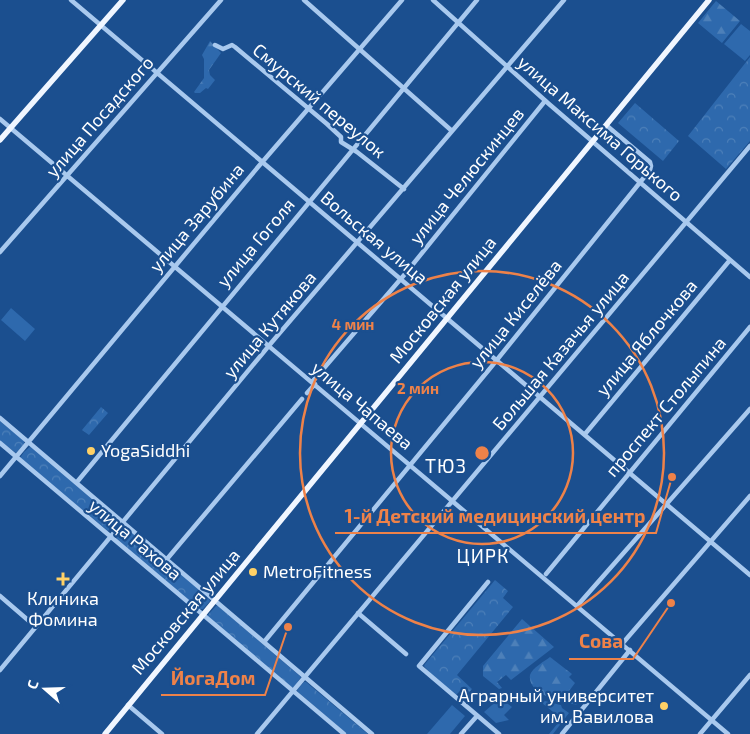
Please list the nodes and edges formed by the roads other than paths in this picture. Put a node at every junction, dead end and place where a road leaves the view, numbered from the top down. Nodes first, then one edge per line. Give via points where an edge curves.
1 (71, 0) edge
2 (123, 0) edge
3 (221, 0) edge
4 (304, 0) edge
5 (402, 0) edge
6 (433, 0) edge
7 (477, 0) edge
8 (564, 0) edge
9 (709, 0) edge
10 (458, 23) junction
11 (101, 25) junction
12 (216, 45) dead end
13 (360, 49) junction
14 (507, 67) junction
15 (156, 72) junction
16 (404, 89) junction
17 (545, 101) junction
18 (309, 108) junction
19 (0, 119) edge
20 (606, 126) junction
21 (11, 128) junction
22 (452, 131) junction
23 (0, 140) edge
24 (593, 141) junction
25 (750, 146) edge
26 (354, 150) junction
27 (262, 162) junction
28 (67, 176) junction
29 (640, 182) junction
30 (404, 189) junction
31 (309, 202) junction
32 (687, 222) junction
33 (357, 243) junction
34 (0, 252) edge
35 (730, 260) junction
36 (175, 266) junction
37 (750, 277) edge
38 (400, 279) junction
39 (222, 306) junction
40 (448, 318) junction
41 (750, 327) edge
42 (269, 346) junction
43 (497, 360) junction
44 (314, 383) junction
45 (307, 393) dead end
46 (540, 396) junction
47 (302, 399) dead end
48 (750, 409) edge
49 (0, 418) edge
50 (362, 423) junction
51 (585, 434) junction
52 (29, 442) junction
53 (0, 443) edge
54 (16, 457) junction
55 (410, 465) junction
56 (630, 473) junction
57 (0, 476) edge
58 (77, 482) junction
59 (750, 496) edge
60 (453, 501) junction
61 (665, 503) junction
62 (123, 522) junction
63 (110, 537) junction
64 (711, 542) junction
65 (167, 559) junction
66 (546, 574) dead end
67 (750, 575) edge
68 (488, 582) dead end
69 (0, 596) edge
70 (215, 600) junction
71 (577, 606) junction
72 (358, 613) junction
73 (203, 615) junction
74 (36, 627) junction
75 (264, 642) junction
76 (622, 644) junction
77 (630, 650) junction
78 (406, 654) dead end
79 (0, 670) edge
80 (750, 675) edge
81 (304, 677) junction
82 (293, 691) junction
83 (128, 705) junction
84 (477, 716) junction
85 (712, 720) junction
86 (105, 734) edge
87 (162, 734) edge
88 (257, 734) edge
89 (344, 734) edge
90 (372, 734) edge
91 (461, 734) edge
92 (499, 734) edge
93 (564, 734) edge
94 (700, 734) edge
95 (728, 734) edge

1 - 11 street, Вольская улица
2 - 11 main road
3 - 15 street, улица Посадского
4 - 13 street
5 - 13 street, улица Зарубина
6 - 10 street, улица Максима Горького
7 - 10 street, улица Гоголя
8 - 14 street, улица Кутякова
9 - 20 main road, Московская улица
10 - 14 street, улица Максима Горького
10 - 16 street, улица Гоголя
11 - 15 street, Вольская улица
11 - 21 main road
12 - 18 street, Смурский переулок via 223,49 232,45
13 - 16 street
13 - 18 street, улица Зарубина
14 - 17 street, улица Максима Горького
14 - 22 street, улица Кутякова
15 - 27 street, Вольская улица
15 - 28 street, улица Посадского
16 - 22 street
16 - 26 street, улица Гоголя
17 - 24 street, улица Максима Горького
17 - 38 street, улица Челюскинцев
18 - 26 street, Смурский переулок via 341,137 341,142
18 - 27 street, улица Зарубина
19 - 21 street, улица Чапаева
20 - 24 main road, Московская улица
20 - 29 street, улица Киселёва via 650,162 650,170
21 - 23 main road
21 - 28 street, улица Чапаева
22 - 30 street, улица Кутякова
24 - 29 street, улица Максима Горького
24 - 40 main road, Московская улица
25 - 32 street, Большая Казачья улица
26 - 30 street, Смурский переулок
26 - 31 street, улица Гоголя
27 - 31 street, Вольская улица
27 - 36 street, улица Зарубина
28 - 34 street, улица Посадского
28 - 36 street, улица Чапаева
29 - 32 street, улица Максима Горького
29 - 43 street, улица Киселёва
30 - 33 street, улица Кутякова
31 - 33 street, Вольская улица
31 - 39 street, улица Гоголя
32 - 35 street, улица Максима Горького
32 - 46 street, Большая Казачья улица
33 - 38 street, Вольская улица
33 - 42 street, улица Кутякова
35 - 37 street, улица Максима Горького
35 - 51 street, улица Яблочкова
36 - 39 street, улица Чапаева
36 - 52 street, улица Зарубина
38 - 40 street, Вольская улица
38 - 44 street, улица Челюскинцев
39 - 42 street, улица Чапаева
39 - 58 street, улица Гоголя
40 - 43 street, Вольская улица
40 - 50 main road, Московская улица
41 - 56 street, проспект Столыпина
42 - 44 street, улица Чапаева
42 - 62 street, улица Кутякова
43 - 46 street, Вольская улица
43 - 55 street, улица Киселёва
44 - 45 street, улица Челюскинцев
44 - 50 street, улица Чапаева
46 - 51 street, Вольская улица
46 - 60 street, Большая Казачья улица
47 - 65 street
48 - 61 street
49 - 52 street, улица Рахова
50 - 55 street, улица Чапаева
50 - 70 main road, Московская улица
51 - 56 street, Вольская улица
52 - 54 street, улица Зарубина
52 - 58 street, улица Рахова
53 - 54 street, улица Рахова
54 - 57 street, улица Зарубина
54 - 63 street, улица Рахова
55 - 60 street, улица Чапаева
55 - 75 street, улица Киселёва
56 - 61 street, Вольская улица
56 - 66 street, проспект Столыпина
58 - 62 street, улица Рахова
59 - 64 street
60 - 71 street, улица Чапаева
60 - 72 street, Большая Казачья улица
61 - 64 street, Вольская улица
61 - 71 street
62 - 63 street, улица Кутякова
62 - 65 street, улица Рахова
63 - 73 street, улица Рахова
63 - 74 street, улица Кутякова
64 - 67 street, Вольская улица
64 - 76 street
65 - 70 street, улица Рахова
68 - 84 street via 419,666
69 - 74 street
70 - 73 main road, Московская улица
70 - 75 street, улица Рахова
71 - 76 street, улица Чапаева
72 - 78 street
72 - 81 street, Большая Казачья улица
73 - 82 street, улица Рахова
73 - 83 main road, Московская улица
74 - 79 street, улица Кутякова
75 - 81 street, улица Рахова
76 - 77 street, улица Чапаева
77 - 85 street, улица Чапаева
77 - 93 street via 604,688
80 - 85 street
81 - 82 street, Большая Казачья улица
81 - 90 street
82 - 88 street, Большая Казачья улица
82 - 89 street, улица Рахова
83 - 86 main road, Московская улица
83 - 87 street
84 - 91 street
84 - 92 street
85 - 94 street
85 - 95 street, улица Чапаева

